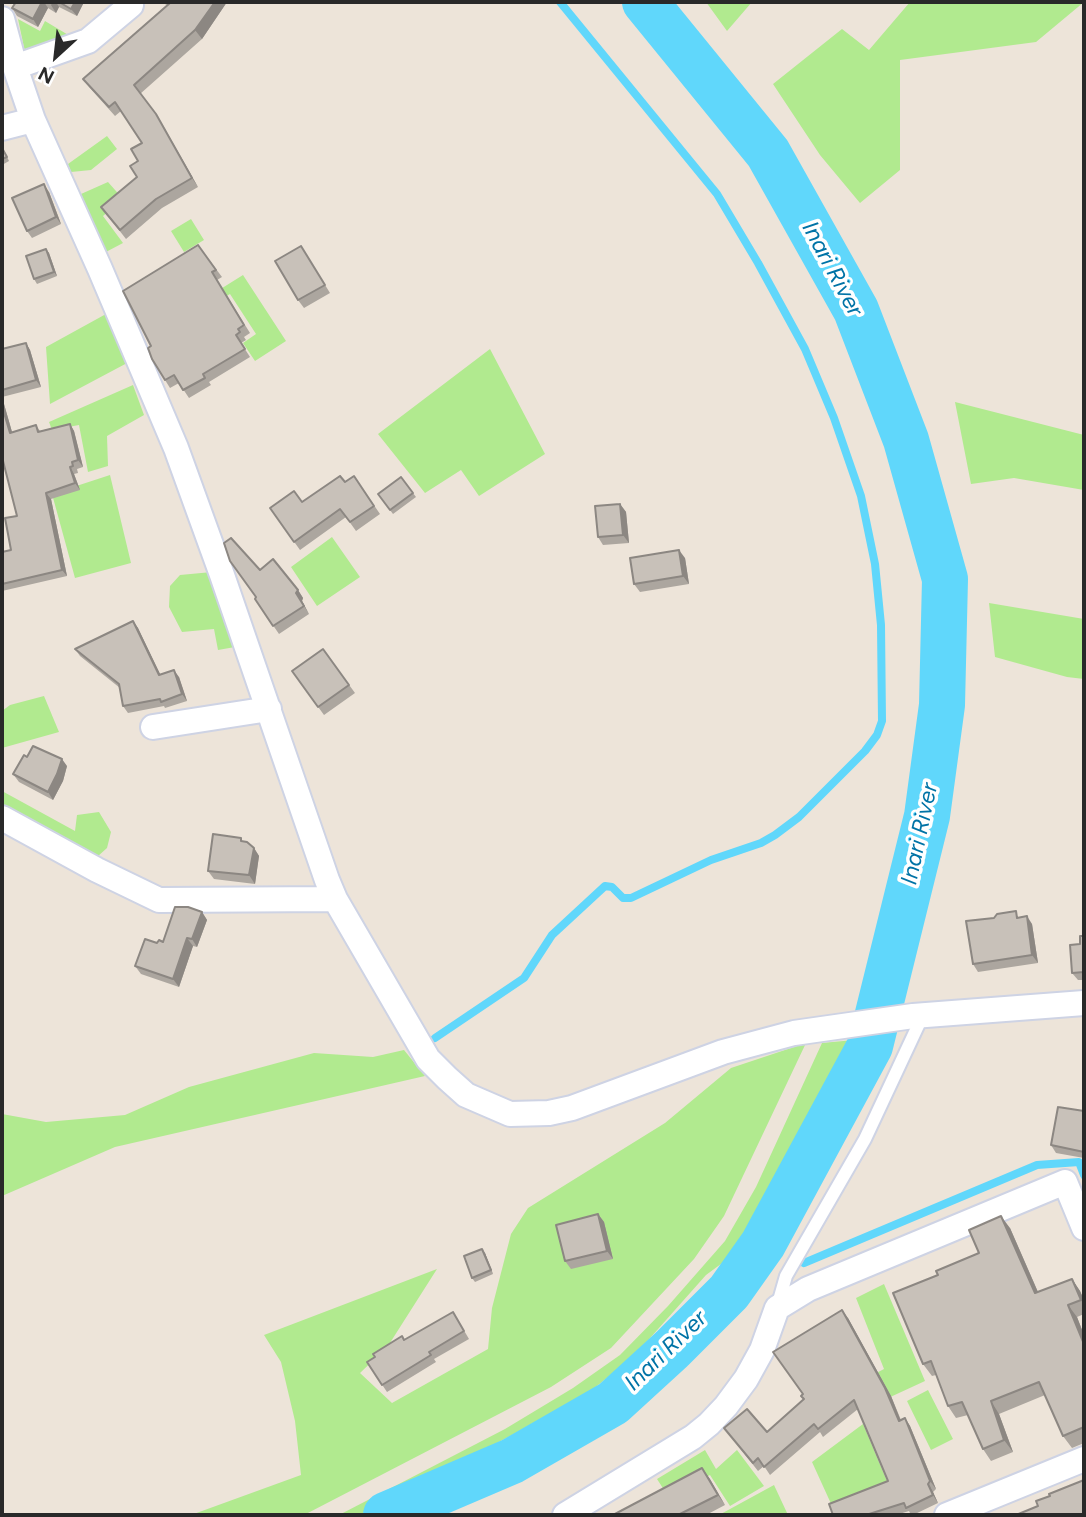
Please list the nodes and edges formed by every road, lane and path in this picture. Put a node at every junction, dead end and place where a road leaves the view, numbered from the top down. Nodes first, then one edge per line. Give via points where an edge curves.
1 (131, 5) dead end
2 (2, 19) edge
3 (15, 66) junction
4 (33, 120) junction
5 (2, 128) edge
6 (269, 709) junction
7 (153, 727) dead end
8 (2, 818) edge
9 (335, 899) junction
10 (1084, 1003) edge
11 (918, 1016) junction
12 (1084, 1228) edge
13 (777, 1308) junction
14 (1084, 1459) edge
15 (565, 1515) edge
16 (947, 1515) edge

1 - 3 street via 88,41
2 - 3 street
3 - 4 street
4 - 5 street
4 - 6 street via 173,441
6 - 7 street
6 - 9 street
8 - 9 street via 159,900
9 - 11 street via 428,1059 466,1095 510,1114 572,1108 723,1052 794,1033
10 - 11 street
11 - 13 lane via 865,1139 786,1276
12 - 13 street via 1065,1182 808,1289
13 - 15 street via 746,1379 709,1424
14 - 16 street

